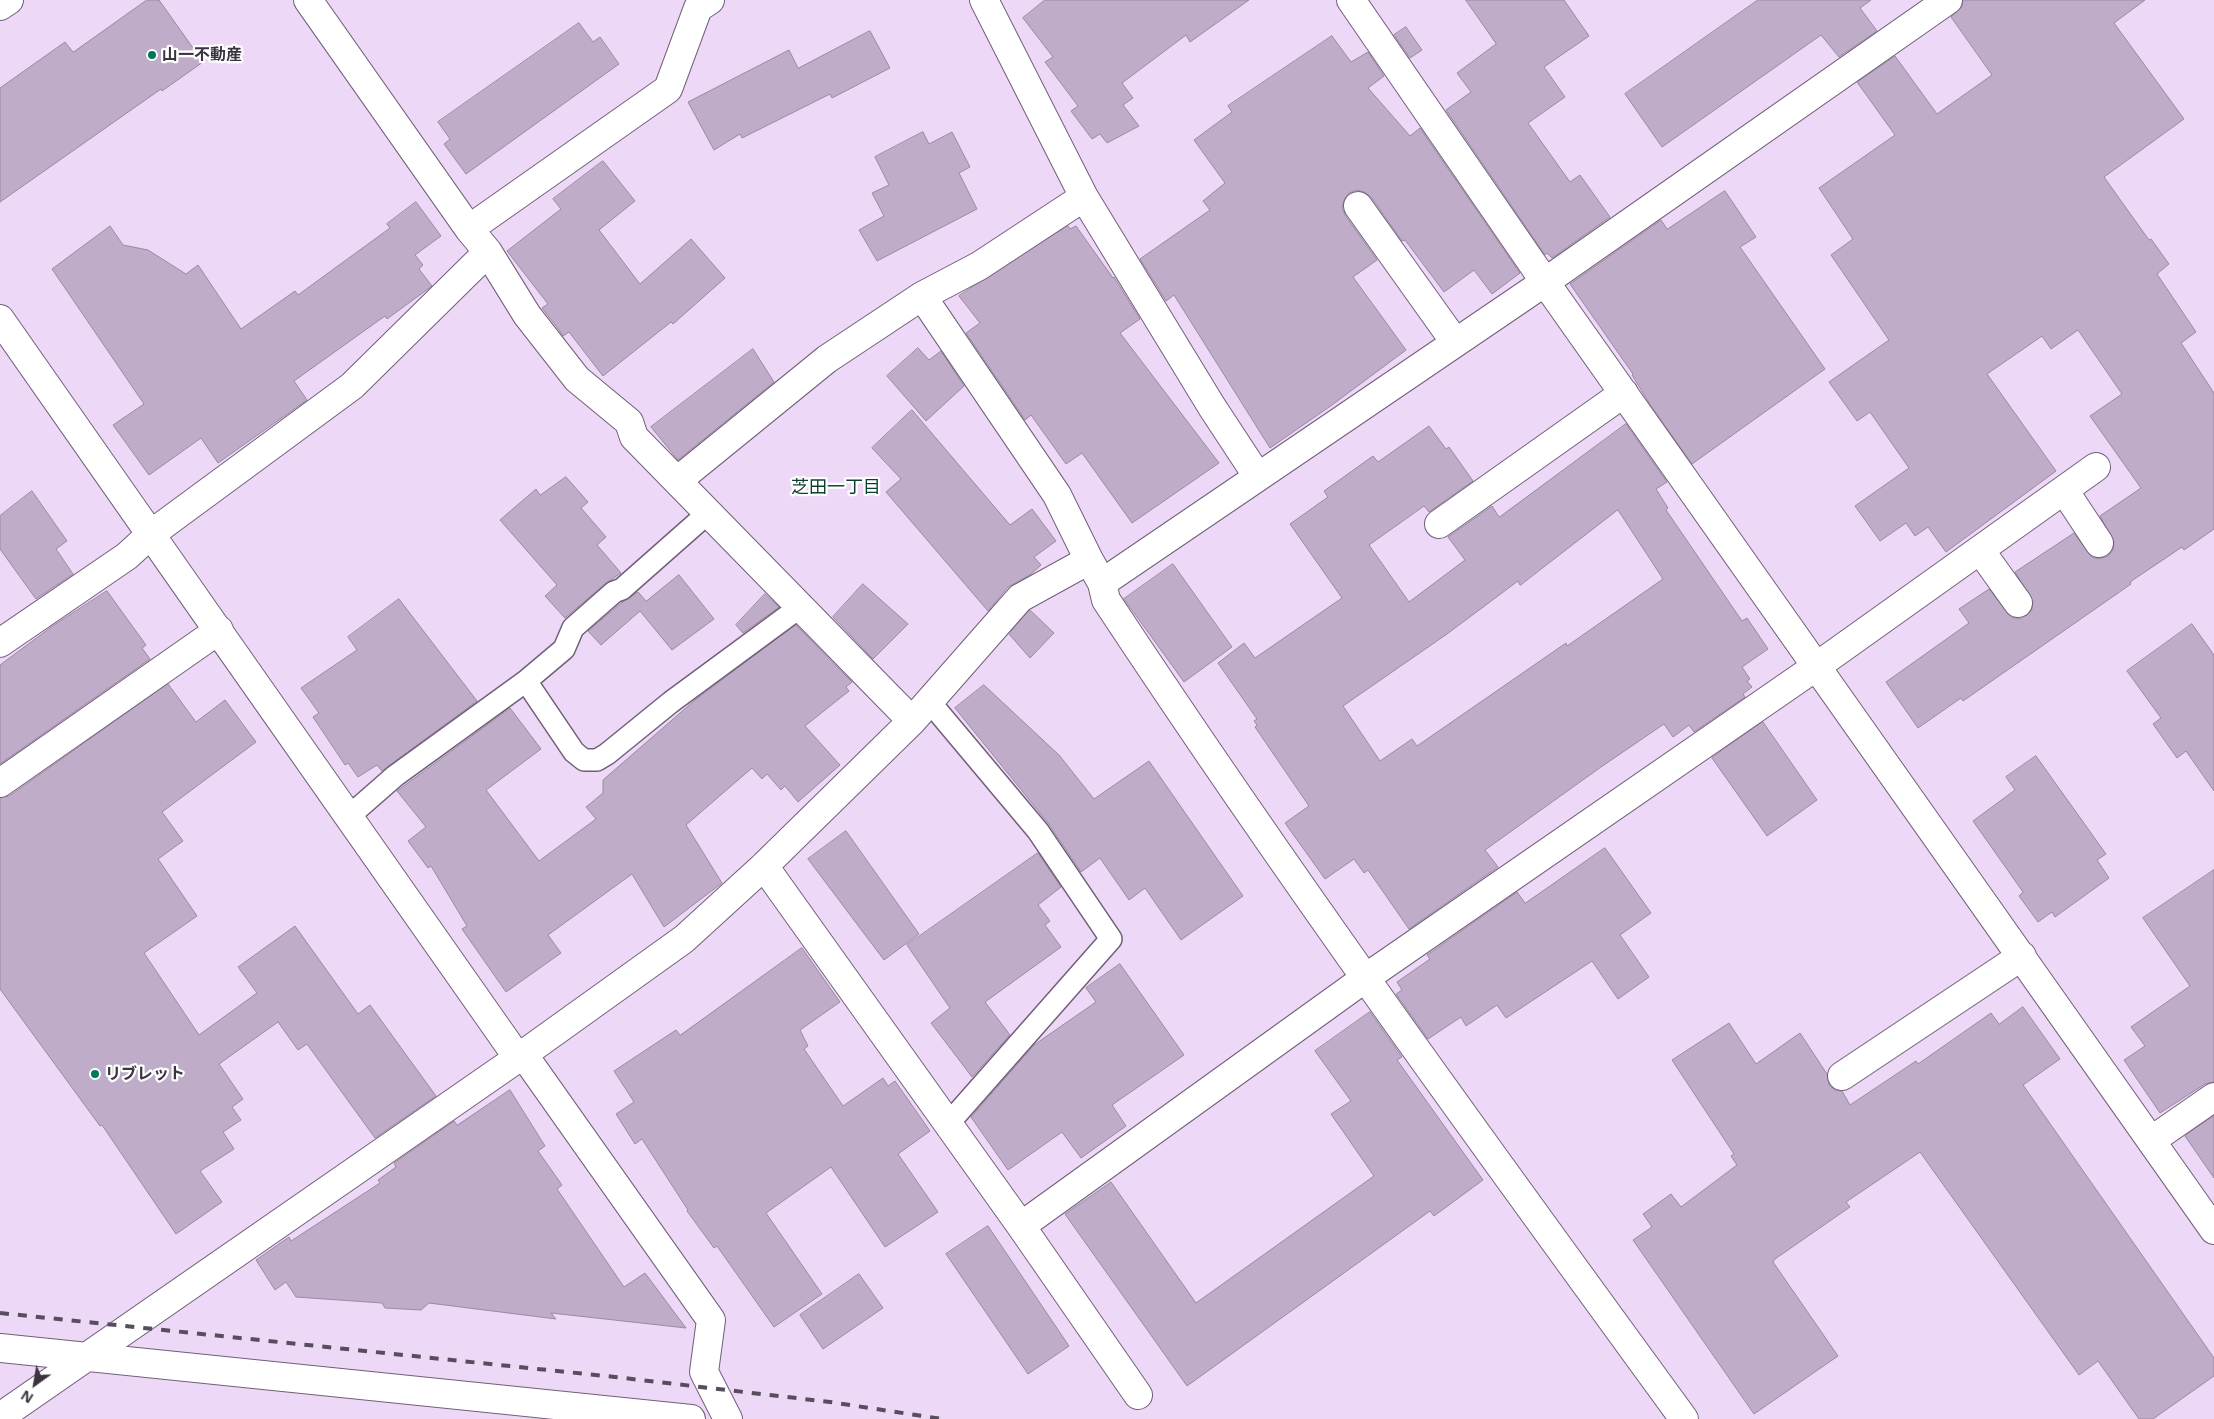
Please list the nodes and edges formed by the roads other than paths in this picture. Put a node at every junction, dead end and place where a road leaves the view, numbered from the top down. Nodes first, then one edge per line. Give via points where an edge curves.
1 (9, 0) edge
2 (308, 0) edge
3 (710, 0) edge
4 (984, 0) edge
5 (1351, 0) edge
6 (1948, 0) edge
7 (0, 6) edge
8 (1084, 197) junction
9 (1358, 206) dead end
10 (469, 229) junction
11 (488, 252) junction
12 (1545, 282) junction
13 (922, 296) junction
14 (0, 319) edge
15 (1455, 342) junction
16 (1624, 393) junction
17 (2096, 467) dead end
18 (1258, 477) junction
19 (677, 481) junction
20 (2064, 490) junction
21 (708, 513) junction
22 (1438, 524) dead end
23 (151, 534) junction
24 (2100, 543) dead end
25 (1980, 550) junction
26 (1096, 572) junction
27 (2018, 603) dead end
28 (800, 606) junction
29 (219, 630) junction
30 (0, 643) edge
31 (1817, 666) junction
32 (526, 681) junction
33 (929, 701) junction
34 (912, 721) junction
35 (0, 783) edge
36 (347, 818) junction
37 (764, 866) junction
38 (2022, 956) junction
39 (1364, 979) junction
40 (520, 1056) junction
41 (1842, 1076) dead end
42 (2214, 1097) edge
43 (948, 1124) junction
44 (2152, 1140) junction
45 (1021, 1226) junction
46 (2214, 1230) edge
47 (0, 1348) edge
48 (88, 1356) junction
49 (1138, 1395) dead end
50 (0, 1417) edge
51 (692, 1419) edge
52 (728, 1419) edge
53 (1684, 1419) edge

1 - 7 street
2 - 10 street
3 - 10 street via 698,8 668,89
4 - 8 street
5 - 12 street
6 - 12 street
8 - 13 street via 978,266
8 - 18 street
9 - 15 street
10 - 11 street
11 - 19 street via 527,315 577,378 629,422 634,437
11 - 23 street via 352,386
12 - 15 street
12 - 16 street
13 - 19 street via 828,359
13 - 26 street via 1057,495
14 - 23 street
15 - 18 street
16 - 22 street
16 - 31 street
17 - 20 street
18 - 26 street
19 - 21 street
20 - 24 street
20 - 25 street
21 - 28 street
21 - 32 lane via 573,628 564,649
23 - 29 street
23 - 30 street via 126,556
25 - 27 street
25 - 31 street
26 - 33 street via 1020,598
26 - 39 street via 1106,600
28 - 32 lane via 597,760 584,760 574,752
28 - 34 street
29 - 35 street
29 - 36 street
31 - 38 street
31 - 39 street
32 - 36 lane via 395,776
33 - 34 street
33 - 43 lane via 1038,831 1111,939
34 - 37 street
36 - 40 street
37 - 40 street via 684,939
37 - 43 street
38 - 41 street
38 - 44 street
39 - 45 street
39 - 53 street
40 - 48 street
40 - 52 street via 711,1320 704,1372
42 - 44 street
43 - 45 street
44 - 46 street
45 - 49 street
47 - 48 street
48 - 50 street
48 - 51 street

